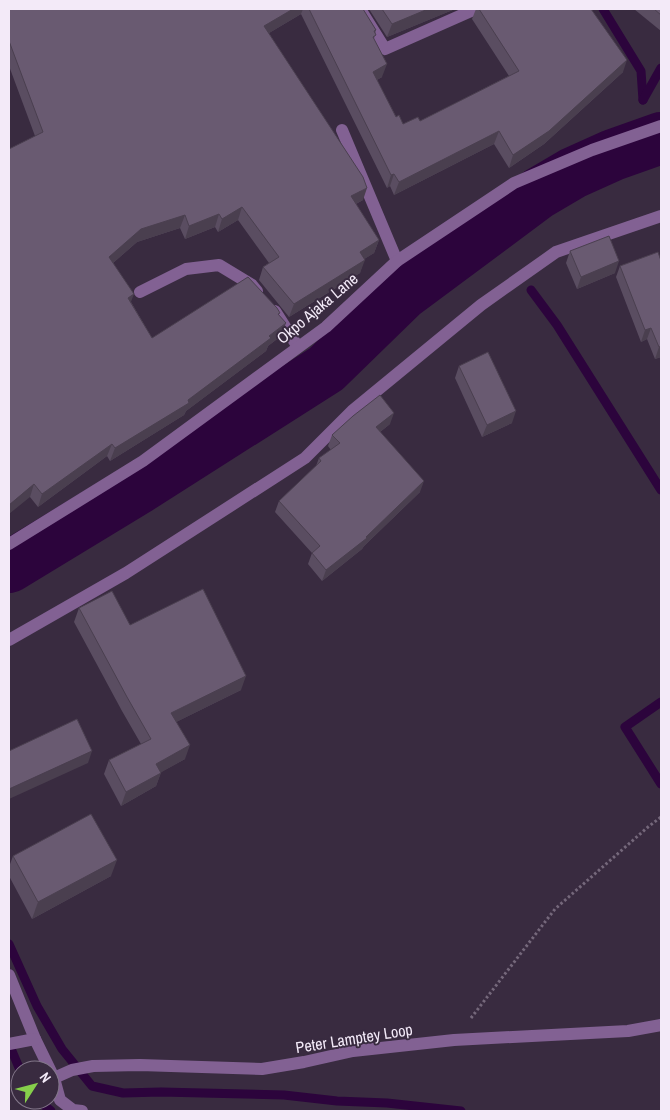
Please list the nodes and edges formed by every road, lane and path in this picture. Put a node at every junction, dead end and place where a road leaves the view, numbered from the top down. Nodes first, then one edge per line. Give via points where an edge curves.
1 (360, 9) edge
2 (471, 11) dead end
3 (661, 126) edge
4 (342, 130) dead end
5 (661, 216) edge
6 (397, 261) junction
7 (140, 292) dead end
8 (298, 347) junction
9 (9, 544) edge
10 (9, 640) edge
11 (661, 817) edge
12 (9, 975) edge
13 (661, 1025) edge
14 (35, 1039) junction
15 (454, 1040) junction
16 (9, 1044) edge
17 (45, 1060) edge
18 (60, 1075) edge
19 (60, 1100) edge
20 (82, 1111) edge

1 - 2 street via 385,49
3 - 6 street, Okpo Ajaka Lane via 592,150 514,183
4 - 6 street
5 - 10 street via 556,252 481,305 352,411 305,458 126,573
6 - 8 street, Okpo Ajaka Lane via 326,326
7 - 8 street via 186,269 219,265 252,285 279,316
8 - 9 street, Okpo Ajaka Lane via 143,461
11 - 15 path via 555,909
12 - 14 street
13 - 15 street, Peter Lamptey Loop via 628,1031
14 - 16 street
14 - 17 street
15 - 18 street, Peter Lamptey Loop via 353,1051 262,1069 93,1066
19 - 20 street via 74,1110

